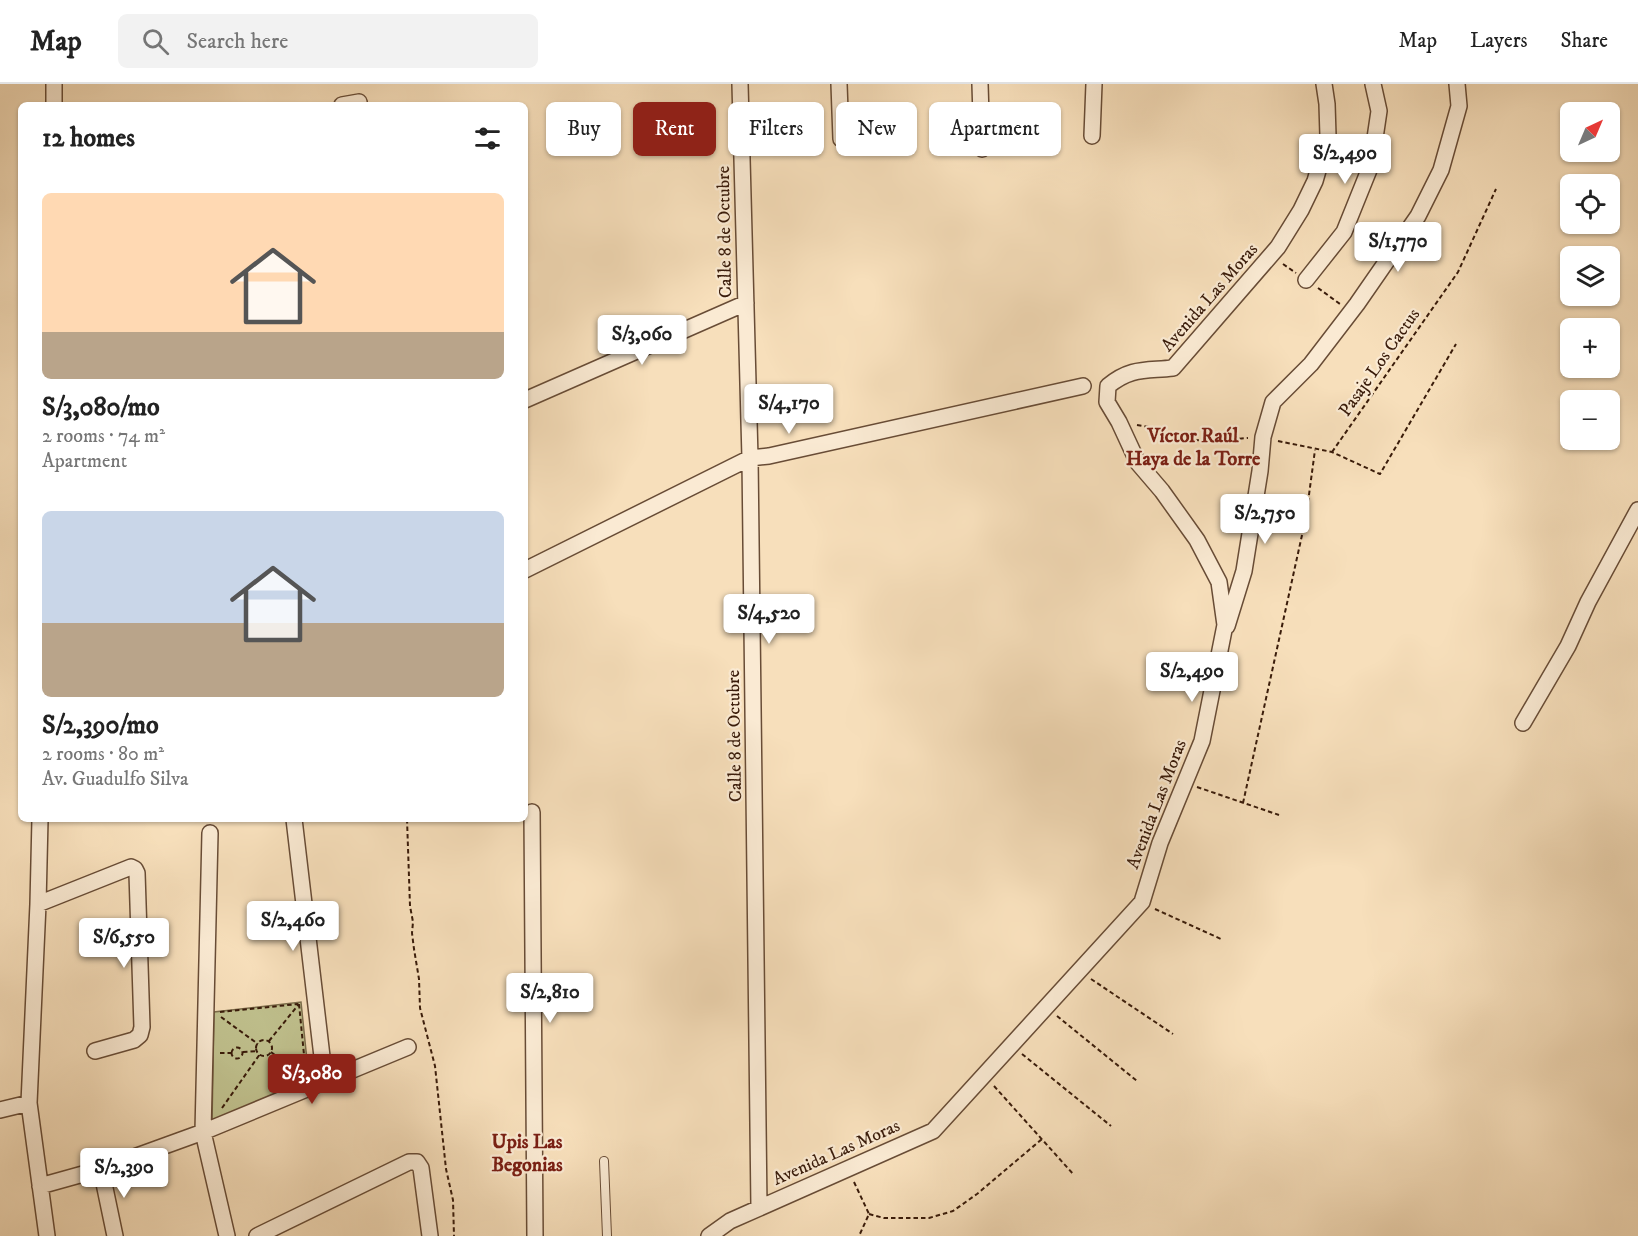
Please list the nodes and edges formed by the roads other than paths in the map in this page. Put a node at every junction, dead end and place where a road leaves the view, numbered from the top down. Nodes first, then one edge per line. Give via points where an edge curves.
1 (54, 84) edge
2 (740, 84) edge
3 (839, 84) edge
4 (980, 84) edge
5 (1094, 84) edge
6 (1324, 84) edge
7 (1372, 84) edge
8 (1457, 84) edge
9 (54, 102) edge
10 (840, 102) edge
11 (981, 102) edge
12 (1092, 136) dead end
13 (1306, 280) dead end
14 (746, 303) junction
15 (1083, 386) dead end
16 (528, 399) edge
17 (750, 459) junction
18 (1638, 510) edge
19 (528, 569) edge
20 (1221, 643) junction
21 (1523, 723) dead end
22 (532, 812) dead end
23 (40, 822) edge
24 (294, 822) edge
25 (210, 833) dead end
26 (38, 903) junction
27 (408, 1047) dead end
28 (95, 1051) dead end
29 (325, 1082) junction
30 (29, 1102) junction
31 (0, 1110) edge
32 (203, 1132) junction
33 (604, 1161) dead end
34 (101, 1169) junction
35 (40, 1186) junction
36 (759, 1208) junction
37 (47, 1236) edge
38 (115, 1236) edge
39 (227, 1236) edge
40 (257, 1236) edge
41 (430, 1236) edge
42 (535, 1236) edge
43 (607, 1236) edge
44 (709, 1236) edge

1 - 9 street
2 - 14 street, Calle 8 de Octubre
3 - 10 street
4 - 11 street
5 - 12 street
6 - 20 street, Avenida Las Moras via 1328,136 1323,154 1301,210 1278,247 1173,368 1131,372 1108,386 1107,402 1138,463 1197,540 1218,582 1225,625
7 - 13 street via 1379,111 1371,165 1344,232
8 - 20 street via 1459,106 1441,170 1418,216 1311,364 1273,402 1263,437 1244,571
14 - 16 street
14 - 17 street, Calle 8 de Octubre
15 - 17 street
17 - 19 street
17 - 36 street, Calle 8 de Octubre
18 - 21 street via 1568,646
20 - 36 street, Avenida Las Moras via 1202,741 1160,843 1142,902 933,1131
22 - 42 street
23 - 26 street
24 - 29 street
25 - 32 street
26 - 28 street via 131,867 137,873 142,1027 134,1040
26 - 30 street
27 - 29 street
29 - 32 street
30 - 31 street
30 - 35 street
32 - 34 street
32 - 39 street
33 - 43 lane
34 - 35 street
34 - 38 street
35 - 37 street
36 - 44 street, Avenida Las Moras
40 - 41 street via 409,1162 417,1162

